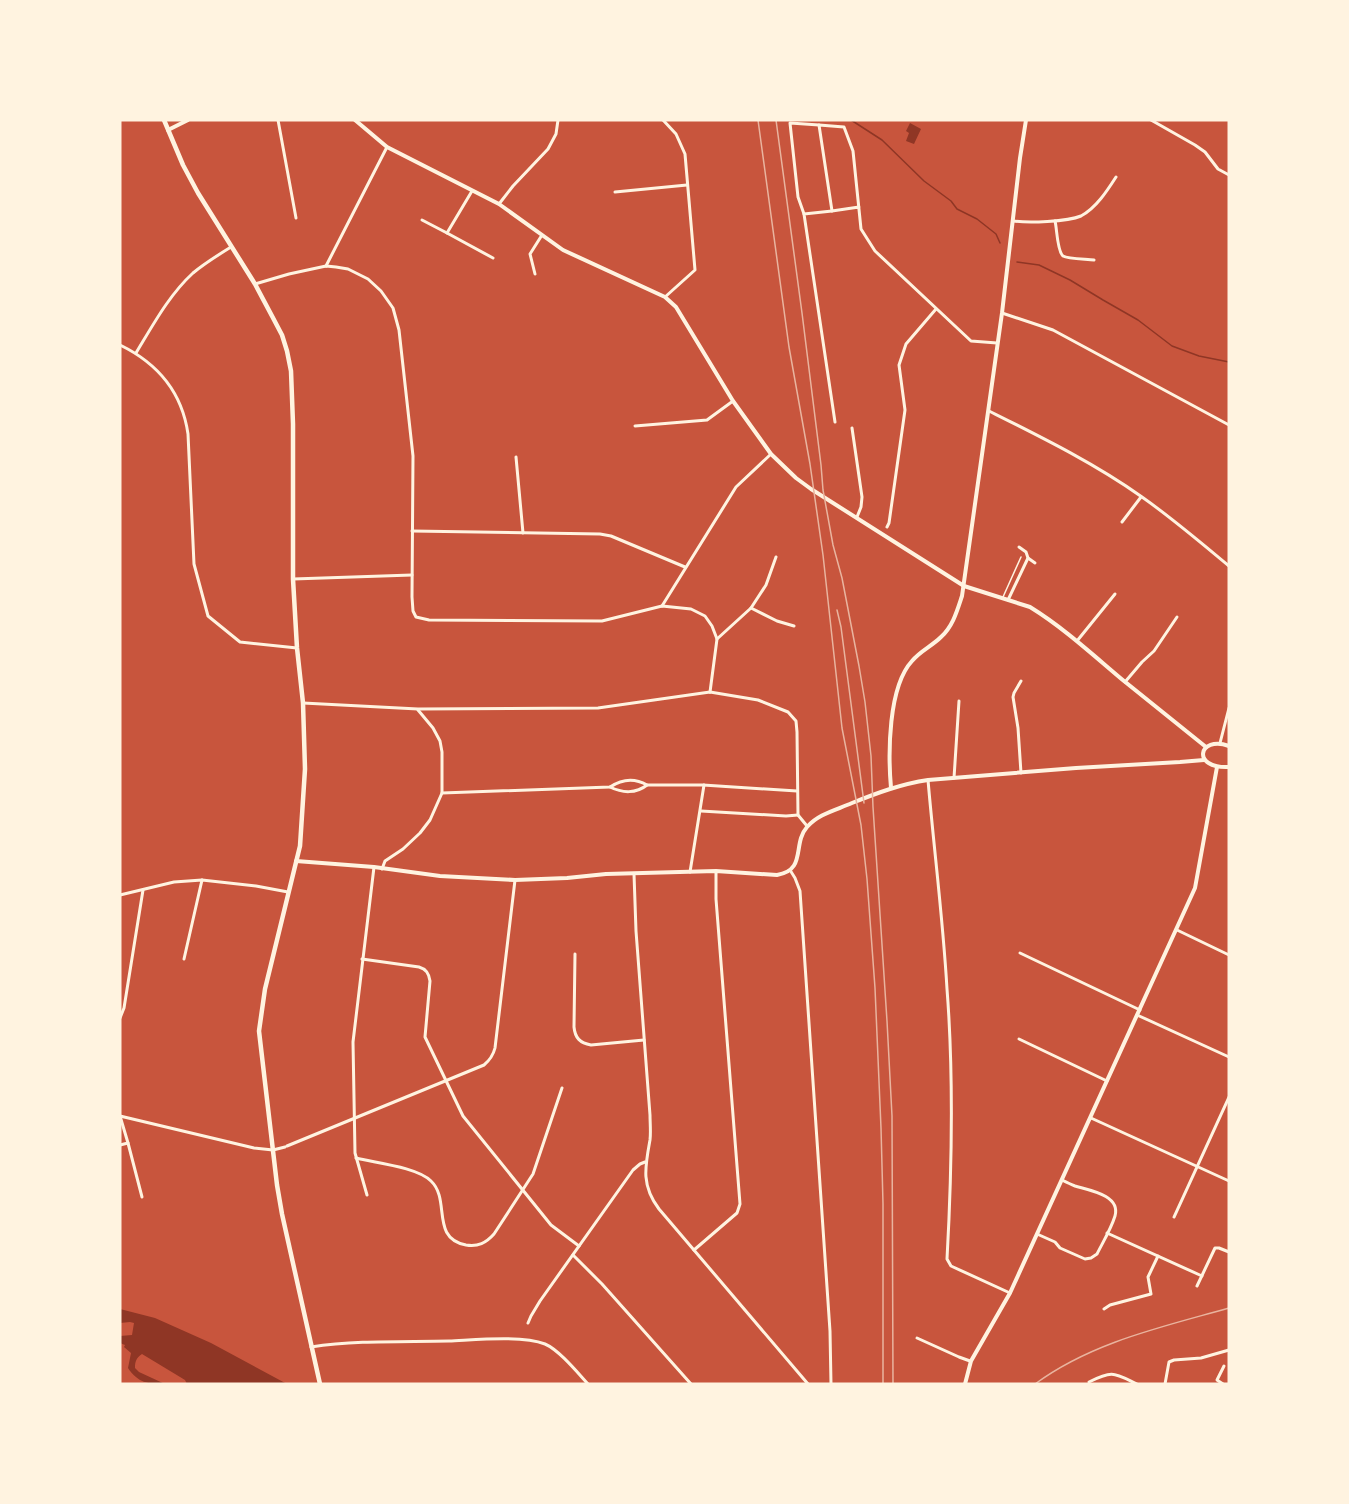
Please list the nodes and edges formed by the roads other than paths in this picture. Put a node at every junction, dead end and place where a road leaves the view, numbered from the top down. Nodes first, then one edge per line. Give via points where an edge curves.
1 (164, 120) edge
2 (188, 120) edge
3 (278, 120) edge
4 (355, 120) edge
5 (558, 120) edge
6 (663, 120) edge
7 (1026, 120) edge
8 (1151, 120) edge
9 (819, 125) junction
10 (168, 130) junction
11 (387, 147) junction
12 (1229, 175) edge
13 (1116, 177) dead end
14 (687, 185) junction
15 (472, 191) junction
16 (615, 192) dead end
17 (500, 204) junction
18 (859, 207) junction
19 (832, 211) junction
20 (804, 214) junction
21 (296, 218) dead end
22 (422, 220) dead end
23 (1055, 220) junction
24 (1013, 221) junction
25 (447, 233) junction
26 (542, 234) junction
27 (231, 247) junction
28 (494, 258) dead end
29 (1094, 260) dead end
30 (326, 266) junction
31 (535, 274) dead end
32 (255, 284) junction
33 (665, 297) junction
34 (936, 309) junction
35 (1002, 313) junction
36 (998, 343) junction
37 (120, 345) edge
38 (136, 352) junction
39 (733, 401) junction
40 (989, 411) junction
41 (835, 422) dead end
42 (1229, 425) edge
43 (635, 426) dead end
44 (852, 428) dead end
45 (771, 454) junction
46 (516, 457) dead end
47 (1141, 496) junction
48 (857, 518) junction
49 (1122, 522) dead end
50 (887, 527) joint
51 (412, 531) junction
52 (523, 533) junction
53 (882, 534) junction
54 (1019, 547) dead end
55 (1021, 556) dead end
56 (776, 557) dead end
57 (1028, 558) junction
58 (1035, 563) dead end
59 (1229, 566) edge
60 (685, 567) junction
61 (412, 575) junction
62 (293, 579) junction
63 (964, 586) junction
64 (1115, 594) dead end
65 (1006, 599) junction
66 (662, 606) junction
67 (751, 608) junction
68 (1177, 617) dead end
69 (794, 626) dead end
70 (717, 639) junction
71 (1077, 641) junction
72 (297, 648) junction
73 (1021, 681) dead end
74 (1125, 682) junction
75 (710, 692) junction
76 (960, 701) dead end
77 (303, 703) junction
78 (1229, 708) edge
79 (418, 709) junction
80 (1220, 743) junction
81 (1229, 746) edge
82 (1206, 747) junction
83 (1204, 760) junction
84 (1217, 767) junction
85 (1229, 767) edge
86 (1021, 773) junction
87 (954, 778) junction
88 (928, 780) junction
89 (647, 785) junction
90 (704, 785) junction
91 (610, 787) junction
92 (891, 788) junction
93 (798, 791) junction
94 (442, 793) junction
95 (701, 811) junction
96 (798, 815) junction
97 (807, 826) junction
98 (296, 861) junction
99 (374, 867) junction
100 (382, 869) junction
101 (790, 870) junction
102 (716, 871) junction
103 (690, 872) junction
104 (634, 874) junction
105 (201, 880) junction
106 (515, 880) junction
107 (143, 890) junction
108 (288, 892) junction
109 (120, 895) edge
110 (1177, 930) junction
111 (1020, 953) dead end
112 (575, 954) dead end
113 (1229, 955) edge
114 (184, 959) dead end
115 (363, 959) junction
116 (1140, 1010) junction
117 (1137, 1015) junction
118 (120, 1018) edge
119 (1019, 1038) dead end
120 (644, 1040) junction
121 (1229, 1057) edge
122 (446, 1080) junction
123 (1107, 1081) junction
124 (562, 1088) dead end
125 (1229, 1097) edge
126 (120, 1116) edge
127 (354, 1118) junction
128 (1090, 1118) junction
129 (128, 1143) junction
130 (120, 1144) edge
131 (273, 1150) junction
132 (356, 1158) junction
133 (645, 1162) junction
134 (1197, 1167) junction
135 (1062, 1180) junction
136 (1229, 1180) edge
137 (523, 1190) junction
138 (367, 1195) dead end
139 (142, 1197) dead end
140 (1174, 1217) dead end
141 (1107, 1233) junction
142 (1037, 1234) junction
143 (579, 1246) junction
144 (694, 1250) junction
145 (1229, 1252) edge
146 (573, 1255) junction
147 (1158, 1256) junction
148 (1202, 1276) junction
149 (1197, 1286) dead end
150 (1010, 1293) junction
151 (1104, 1309) dead end
152 (528, 1323) dead end
153 (917, 1338) dead end
154 (311, 1347) junction
155 (1229, 1350) edge
156 (971, 1361) junction
157 (1224, 1366) dead end
158 (1089, 1382) dead end
159 (320, 1384) edge
160 (588, 1384) edge
161 (691, 1384) edge
162 (808, 1384) edge
163 (831, 1384) edge
164 (965, 1384) edge
165 (1137, 1384) edge
166 (1165, 1384) edge
167 (1223, 1384) edge

1 - 10 main road
2 - 10 street
3 - 21 street
4 - 11 street
5 - 17 street via 548,149
6 - 14 street via 676,134 685,154
7 - 24 street
8 - 12 street via 1196,145
9 - 18 street via 844,127 853,151
9 - 19 street
9 - 20 street via 789,123 798,197
10 - 27 main road via 198,194
11 - 15 street
11 - 30 street
13 - 23 street via 1095,206 1080,216
14 - 16 street
14 - 33 street via 695,270
15 - 17 street
15 - 25 street
17 - 26 street
18 - 19 street
18 - 34 street via 861,229 874,251
19 - 20 street
20 - 41 street
22 - 25 street
23 - 24 street
23 - 29 street via 1063,255
24 - 35 street
25 - 28 street
26 - 31 street via 530,254
26 - 33 street via 563,250
27 - 32 main road
27 - 38 street via 183,283
30 - 32 street
30 - 51 street via 348,269 368,279 387,298 396,316 413,456
32 - 62 main road via 282,335 291,371
33 - 39 street via 676,307
34 - 36 street via 971,341
34 - 50 street via 906,344 899,365 905,410
35 - 36 street
35 - 42 street via 1053,330
36 - 40 street
37 - 38 street
38 - 72 street via 169,384 186,418 194,564 208,616 240,642
39 - 43 street via 707,420
39 - 45 street
40 - 47 street via 1066,450
40 - 63 street
44 - 48 street via 862,496
45 - 48 street via 796,478
45 - 60 street via 736,487
46 - 52 street
47 - 49 street
47 - 59 street
48 - 53 street
50 - 53 lane
51 - 52 street
51 - 61 street
52 - 60 street via 610,536
53 - 63 street
54 - 57 street
55 - 65 lane
56 - 67 street
57 - 58 street
57 - 65 street
60 - 66 street
61 - 62 street
61 - 66 street via 416,617 429,620 602,621
62 - 72 main road
63 - 65 street
63 - 92 street via 950,626 912,660 901,682 889,743
64 - 71 street
65 - 71 street via 1030,607
66 - 70 street via 691,609 705,616
67 - 69 street
67 - 70 street
68 - 74 street via 1154,651
70 - 75 street
71 - 74 street
72 - 77 main road
73 - 86 street via 1013,698
74 - 82 street
75 - 79 street via 598,708
75 - 93 street via 758,700 793,716
76 - 87 street
77 - 79 street
77 - 98 main road via 305,769
78 - 80 street
79 - 94 street via 440,741
80 - 81 street
80 - 82 street
82 - 83 street
83 - 84 street
83 - 86 street
84 - 85 street
84 - 110 street via 1196,888
86 - 87 street
87 - 88 street
88 - 92 street
88 - 150 street via 948,990 951,1182 947,1259 951,1266
89 - 90 street
89 - 91 street via 628,792
89 - 91 street via 630,780
90 - 93 street
90 - 95 street
91 - 94 street
92 - 97 street via 824,815
93 - 96 street
94 - 100 street via 430,820 403,849 385,861
95 - 96 street
95 - 103 street
96 - 97 street
97 - 101 street
98 - 99 street
98 - 108 main road
99 - 100 street
99 - 115 street
100 - 106 street
101 - 102 street via 777,875
101 - 163 street via 800,891
102 - 103 street
102 - 144 street via 740,1204 737,1213
103 - 104 street
104 - 106 street
104 - 120 street
105 - 107 street
105 - 108 street
105 - 114 street
106 - 122 street via 494,1053 483,1065
107 - 109 street
107 - 118 street
108 - 131 main road via 259,1031
110 - 113 street
110 - 116 street
111 - 116 street
112 - 120 street via 574,1027 579,1040 591,1045
115 - 122 street via 427,971 425,1036
115 - 127 street via 353,1042
116 - 117 street
117 - 121 street
117 - 123 street
119 - 123 street
120 - 133 street via 650,1130
122 - 127 street
122 - 137 street via 463,1116
123 - 128 street
124 - 137 street via 533,1173
125 - 134 street
126 - 129 street
126 - 131 street
127 - 131 street
127 - 132 street
128 - 134 street
128 - 135 street
129 - 130 street
129 - 139 street
131 - 154 main road via 285,1232
132 - 137 street via 412,1171 431,1181 440,1194 445,1230 452,1239 472,1246 489,1240
132 - 138 street
133 - 143 street via 633,1170
133 - 144 street via 653,1201
134 - 136 street
134 - 140 street
135 - 141 street via 1109,1198 1115,1205 1116,1214
135 - 142 street
137 - 143 street via 553,1228
141 - 142 street via 1097,1254 1085,1259
141 - 147 street
142 - 150 street
143 - 146 street
144 - 162 street
145 - 148 street via 1215,1248
146 - 152 street
146 - 161 street
147 - 148 street
147 - 151 street via 1148,1277 1150,1294
148 - 149 street
150 - 156 street
153 - 156 street
154 - 159 main road
154 - 160 street via 345,1342 524,1339 546,1344
155 - 166 street via 1169,1362
156 - 164 street
157 - 167 street via 1217,1380
158 - 165 street via 1114,1374

